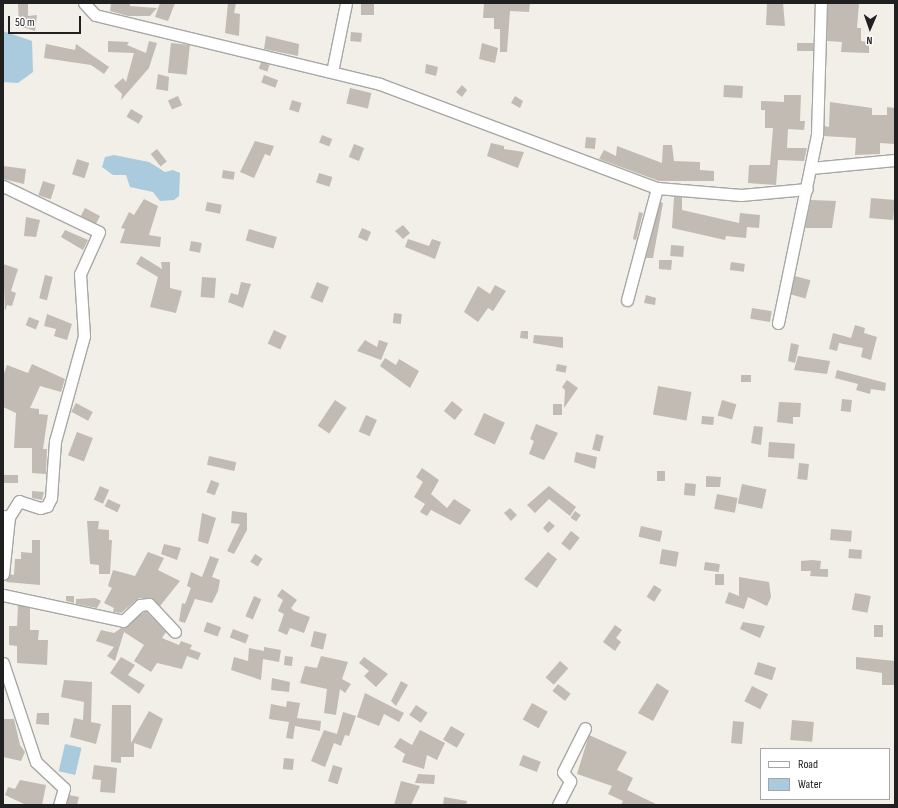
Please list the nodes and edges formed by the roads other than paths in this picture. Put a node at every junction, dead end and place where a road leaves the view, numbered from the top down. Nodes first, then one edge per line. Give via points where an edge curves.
1 (84, 3) edge
2 (346, 3) edge
3 (821, 3) edge
4 (332, 72) junction
5 (895, 160) edge
6 (811, 168) junction
7 (3, 186) edge
8 (657, 188) junction
9 (807, 189) junction
10 (627, 300) dead end
11 (778, 323) dead end
12 (6, 517) edge
13 (3, 574) edge
14 (3, 595) edge
15 (175, 632) dead end
16 (3, 663) edge
17 (585, 728) dead end
18 (59, 805) edge
19 (558, 805) edge

1 - 4 street via 95,15
2 - 4 street
3 - 6 street via 817,135
4 - 8 street via 380,84
5 - 6 street
6 - 9 street
7 - 12 street via 98,232 80,274 84,336 55,441 51,498 47,506 40,508 18,501
8 - 9 street via 741,195
8 - 10 street
9 - 11 street
12 - 13 street
14 - 15 street via 123,621 140,605 149,604
16 - 18 street via 36,762 64,788
17 - 19 street via 563,772 570,781

